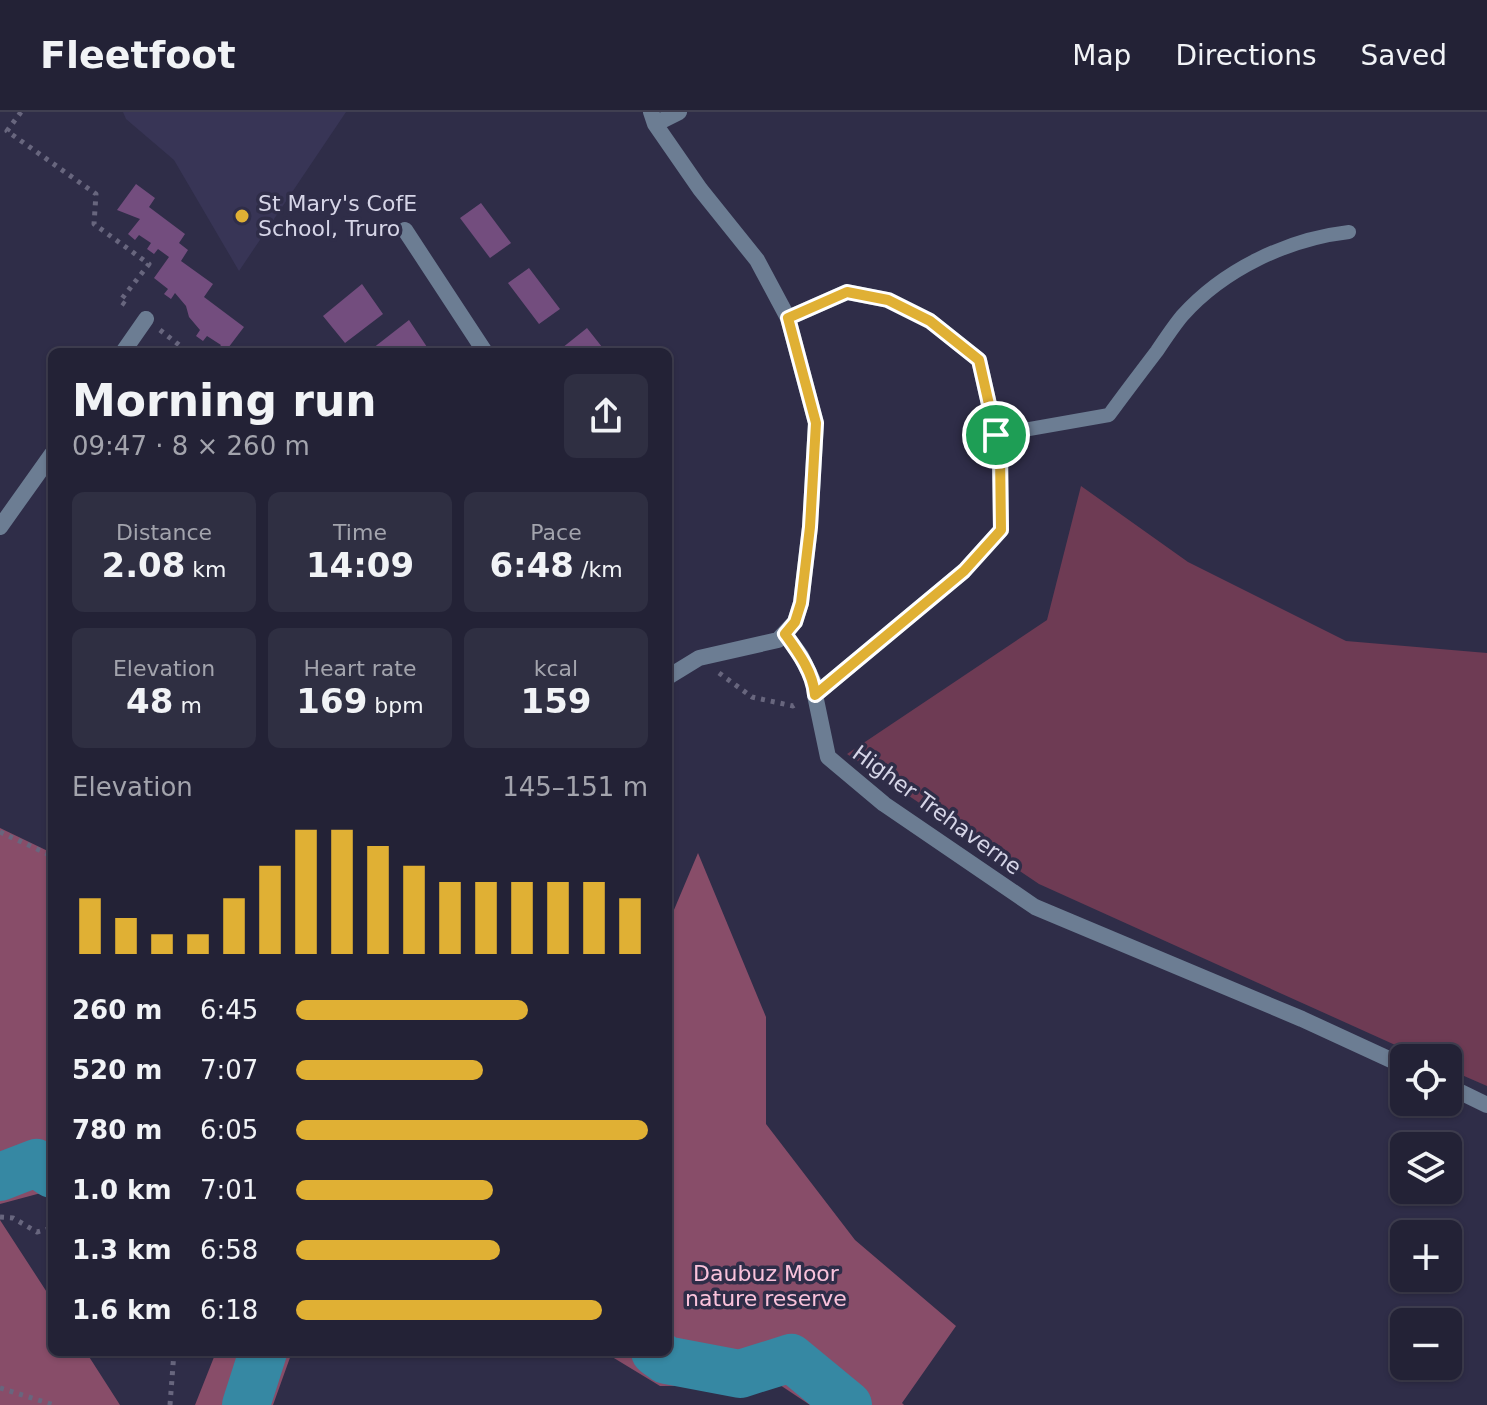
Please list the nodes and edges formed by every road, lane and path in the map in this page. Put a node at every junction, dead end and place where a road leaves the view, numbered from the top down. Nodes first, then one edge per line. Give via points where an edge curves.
1 (21, 112) edge
2 (679, 112) edge
3 (653, 118) edge
4 (405, 230) dead end
5 (1349, 232) dead end
6 (788, 318) junction
7 (146, 319) junction
8 (126, 348) edge
9 (183, 348) edge
10 (482, 348) edge
11 (996, 435) junction
12 (48, 460) edge
13 (0, 527) edge
14 (785, 634) junction
15 (699, 658) junction
16 (672, 675) edge
17 (815, 695) junction
18 (0, 832) edge
19 (48, 854) edge
20 (1390, 1060) edge
21 (1462, 1093) edge
22 (1487, 1105) edge
23 (0, 1217) edge
24 (48, 1229) edge
25 (174, 1356) edge
26 (0, 1388) edge
27 (54, 1405) edge
28 (170, 1405) edge

1 - 7 path via 7,131 96,194 94,224 149,264 120,301
2 - 3 street
3 - 6 street via 700,189 757,260
4 - 10 street
5 - 11 lane via 1285,246 1205,294 1182,316 1109,415
6 - 11 street via 847,292 888,300 930,321 979,360
6 - 14 street via 816,423 801,603
7 - 8 street
7 - 9 path
11 - 17 street via 1001,530 964,571
12 - 13 street
14 - 15 street
14 - 17 street, Higher Trehaverne via 808,670
15 - 16 street
15 - 17 path via 752,697 793,706
17 - 20 street, Higher Trehaverne via 828,757 884,804 1035,907
18 - 19 path
21 - 22 street
23 - 24 path via 37,1232
25 - 28 path
26 - 27 path

